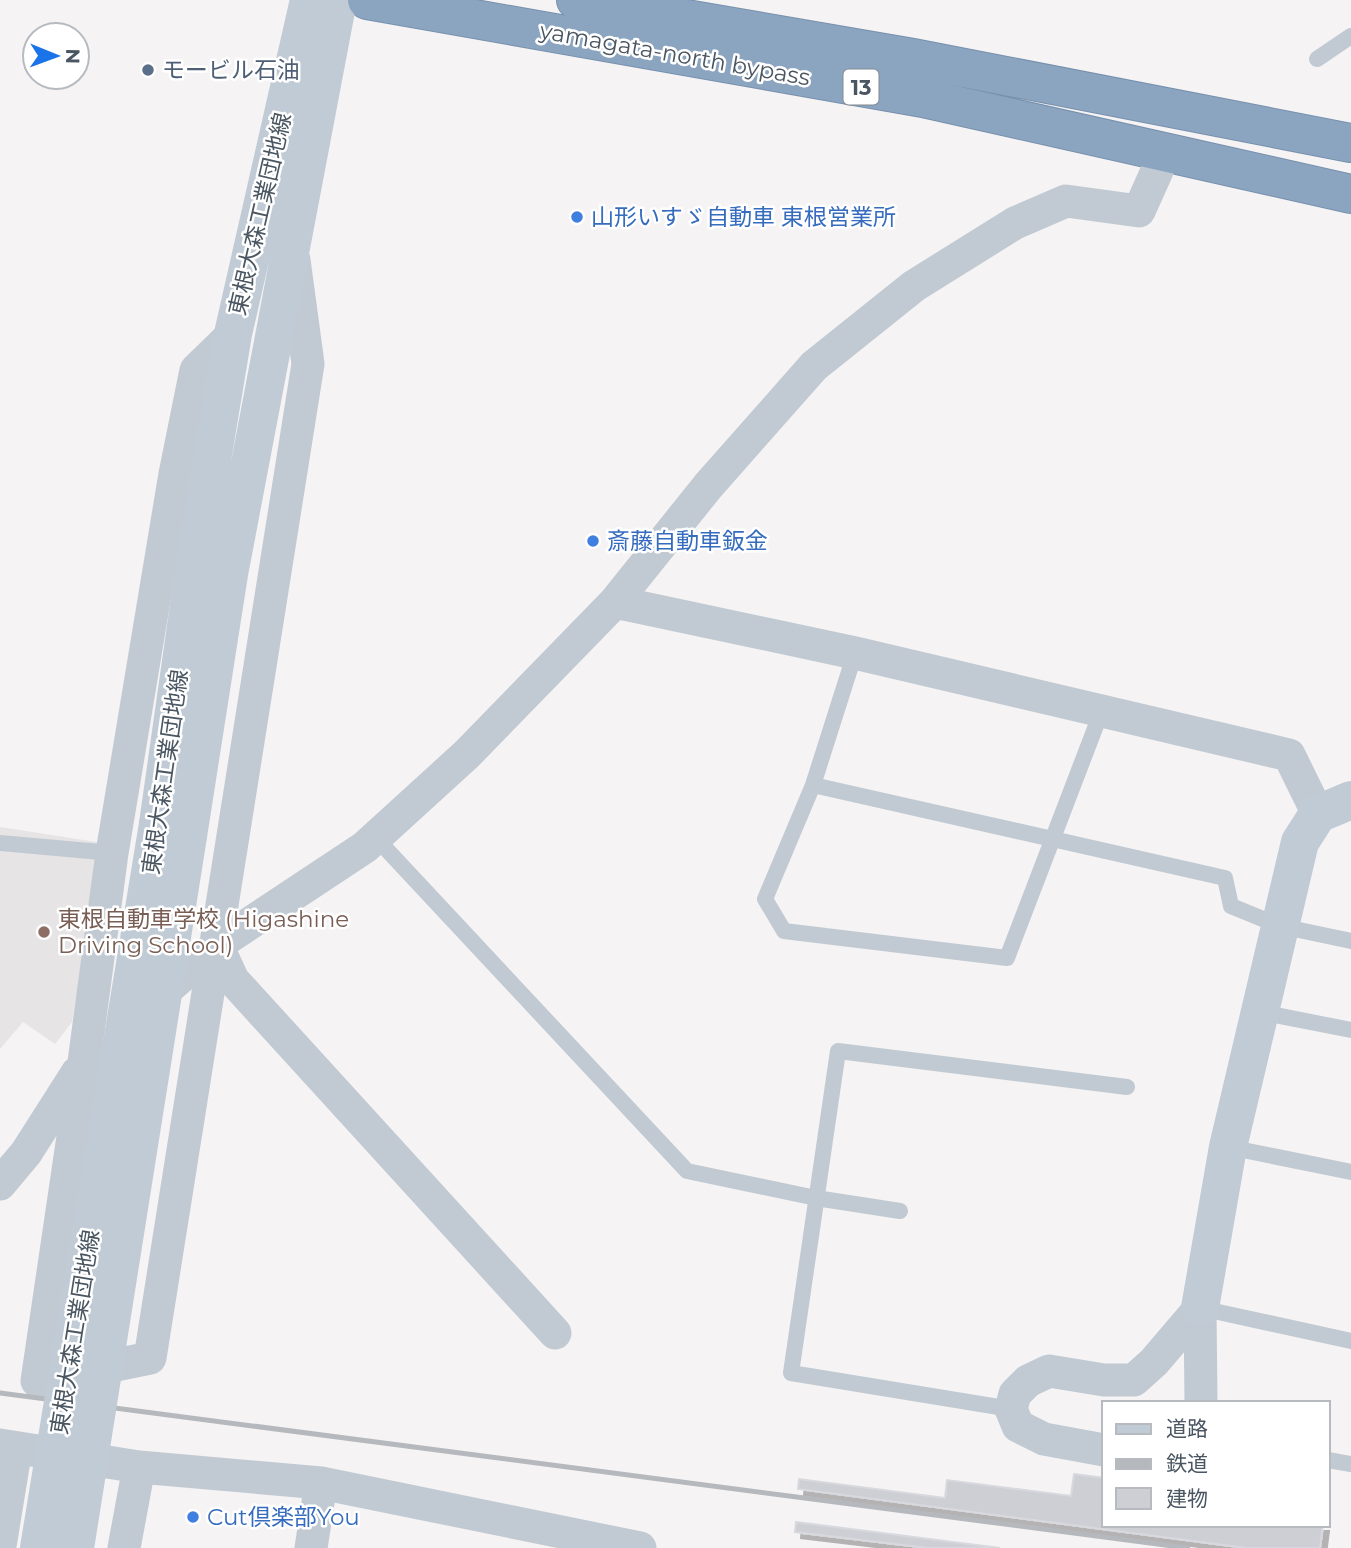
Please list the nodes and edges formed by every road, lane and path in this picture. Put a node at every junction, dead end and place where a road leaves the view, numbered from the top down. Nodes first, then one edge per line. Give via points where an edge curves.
1 (309, 0) edge
2 (338, 0) edge
3 (367, 0) edge
4 (576, 0) edge
5 (1351, 36) edge
6 (1317, 59) dead end
7 (1351, 143) edge
8 (1165, 153) junction
9 (1351, 194) edge
10 (292, 240) junction
11 (233, 334) junction
12 (615, 602) junction
13 (855, 653) junction
14 (1102, 710) junction
15 (813, 786) junction
16 (1334, 807) edge
17 (173, 830) junction
18 (375, 837) junction
19 (1052, 839) junction
20 (0, 843) edge
21 (112, 853) junction
22 (1280, 926) junction
23 (1351, 941) edge
24 (217, 945) junction
25 (1260, 1012) junction
26 (1351, 1030) edge
27 (84, 1062) junction
28 (1127, 1087) dead end
29 (1228, 1147) junction
30 (1351, 1172) edge
31 (0, 1184) edge
32 (816, 1198) junction
33 (900, 1211) dead end
34 (1200, 1308) junction
35 (555, 1333) dead end
36 (1351, 1341) edge
37 (1201, 1401) edge
38 (1011, 1409) junction
39 (8, 1446) edge
40 (1102, 1450) edge
41 (1330, 1460) edge
42 (1351, 1464) edge
43 (139, 1466) junction
44 (321, 1483) junction
45 (0, 1546) edge
46 (39, 1548) edge
47 (75, 1548) edge
48 (124, 1548) edge
49 (311, 1548) edge
50 (640, 1548) edge

1 - 11 main road, 東根大森工業団地線
2 - 10 main road, 東根大森工業団地線
3 - 8 highway, yamagata-north bypass / 13 via 923,98
4 - 7 highway, yamagata-north bypass / 13 via 913,58
5 - 6 lane
8 - 9 highway, yamagata-north bypass / 13
8 - 12 street via 1139,211 1066,201 1015,223 914,286 814,366 708,486
10 - 17 main road, 東根大森工業団地線 via 229,573
10 - 24 street via 308,364
11 - 17 main road, 東根大森工業団地線 via 196,556
11 - 21 street via 196,370
12 - 13 street
12 - 18 street via 467,754
13 - 14 street
13 - 15 lane
14 - 16 street via 1289,755
14 - 19 lane
15 - 19 lane
15 - 19 lane via 765,899 784,932 1007,958
16 - 22 main road via 1300,842
17 - 46 main road, 東根大森工業団地線, bridge
17 - 47 main road, 東根大森工業団地線, bridge
18 - 24 street
18 - 32 lane via 687,1171
19 - 22 lane via 1225,878 1231,906
20 - 21 lane
21 - 27 street
22 - 23 lane
22 - 25 main road
24 - 27 street
24 - 27 street via 150,1358 37,1381
24 - 35 street via 233,980
25 - 26 lane
25 - 29 main road
27 - 31 street via 26,1153
28 - 32 lane via 838,1051
29 - 30 lane
29 - 34 main road
32 - 33 lane
32 - 38 lane via 791,1373
34 - 36 lane
34 - 37 street
34 - 38 street via 1134,1380 1049,1371 1015,1394
38 - 40 street via 1018,1426 1044,1439
39 - 43 street
39 - 45 street
41 - 42 lane
43 - 44 street
43 - 48 street
44 - 49 street
44 - 50 street

